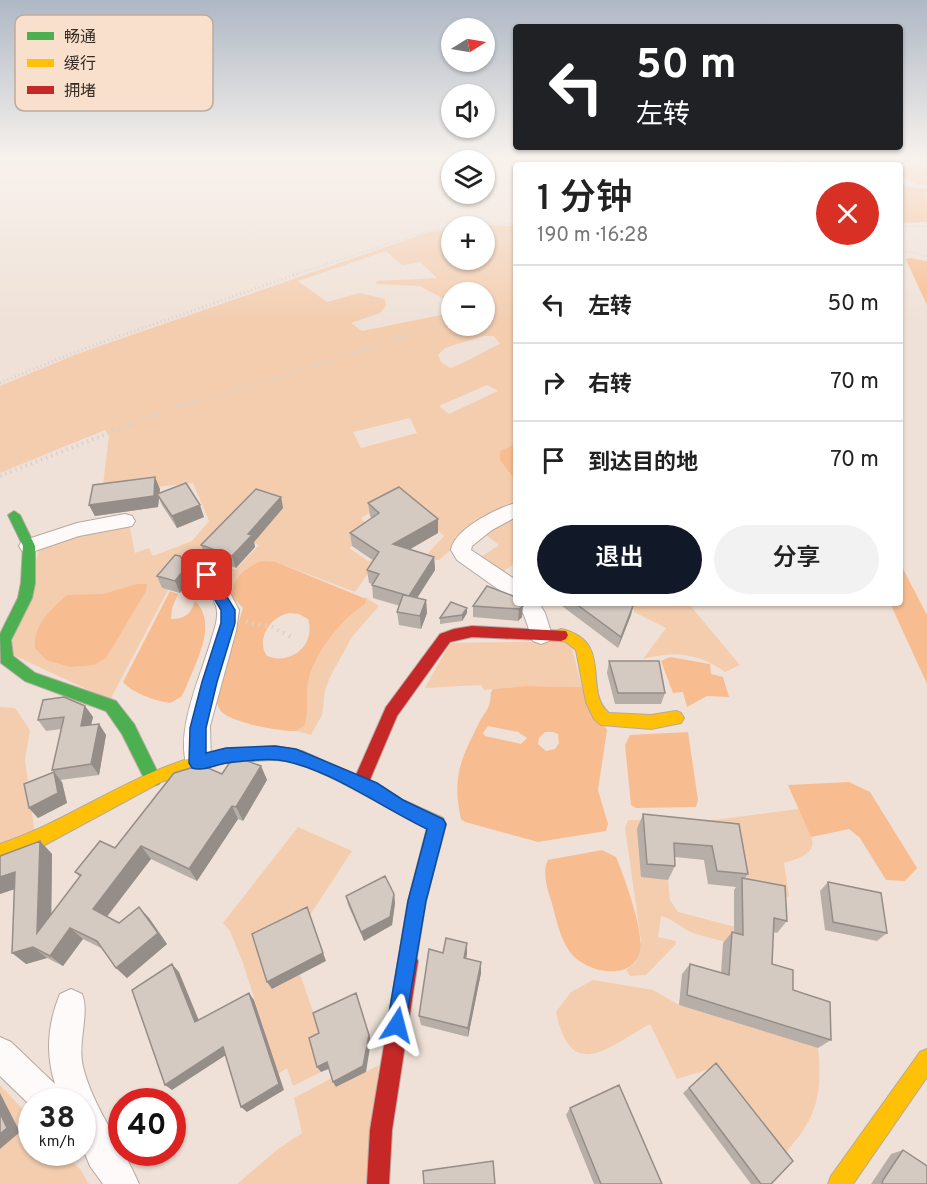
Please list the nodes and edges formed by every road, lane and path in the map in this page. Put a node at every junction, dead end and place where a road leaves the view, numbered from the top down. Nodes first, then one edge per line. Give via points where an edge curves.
1 (513, 224) edge
2 (495, 225) edge
3 (903, 226) edge
4 (927, 226) edge
5 (441, 229) edge
6 (903, 251) edge
7 (927, 256) edge
8 (513, 304) edge
9 (495, 309) edge
10 (441, 325) edge
11 (0, 383) edge
12 (0, 477) edge
13 (513, 511) edge
14 (14, 515) dead end
15 (125, 521) dead end
16 (29, 546) junction
17 (196, 566) dead end
18 (513, 589) edge
19 (529, 606) edge
20 (228, 622) junction
21 (541, 634) junction
22 (292, 638) dead end
23 (676, 718) dead end
24 (198, 763) junction
25 (153, 779) junction
26 (360, 784) junction
27 (0, 853) edge
28 (71, 1005) dead end
29 (0, 1053) edge
30 (927, 1059) edge
31 (35, 1088) edge
32 (73, 1088) edge
33 (96, 1134) edge
34 (96, 1151) edge
35 (117, 1174) edge
36 (378, 1184) edge
37 (839, 1184) edge

1 - 2 path
3 - 4 path
5 - 11 path via 353,254 75,352
6 - 7 path
8 - 9 path
10 - 12 path via 178,406
13 - 18 street via 471,535 462,543 461,550
14 - 16 street
15 - 16 street via 77,530
16 - 25 street via 28,590 4,640 6,659 30,677 111,706 128,729
17 - 20 street via 222,597
19 - 21 street
20 - 22 path via 266,625
20 - 24 street via 198,728
21 - 23 street via 570,637 583,647 594,702 606,720 651,722
21 - 26 street via 485,631 445,638 391,712
24 - 25 street
24 - 26 street via 226,756 275,753 296,756
25 - 27 street via 33,842
26 - 36 street via 437,824 415,912 381,1130
28 - 32 street via 63,1060
29 - 31 street
30 - 37 street
33 - 35 street
34 - 35 street

